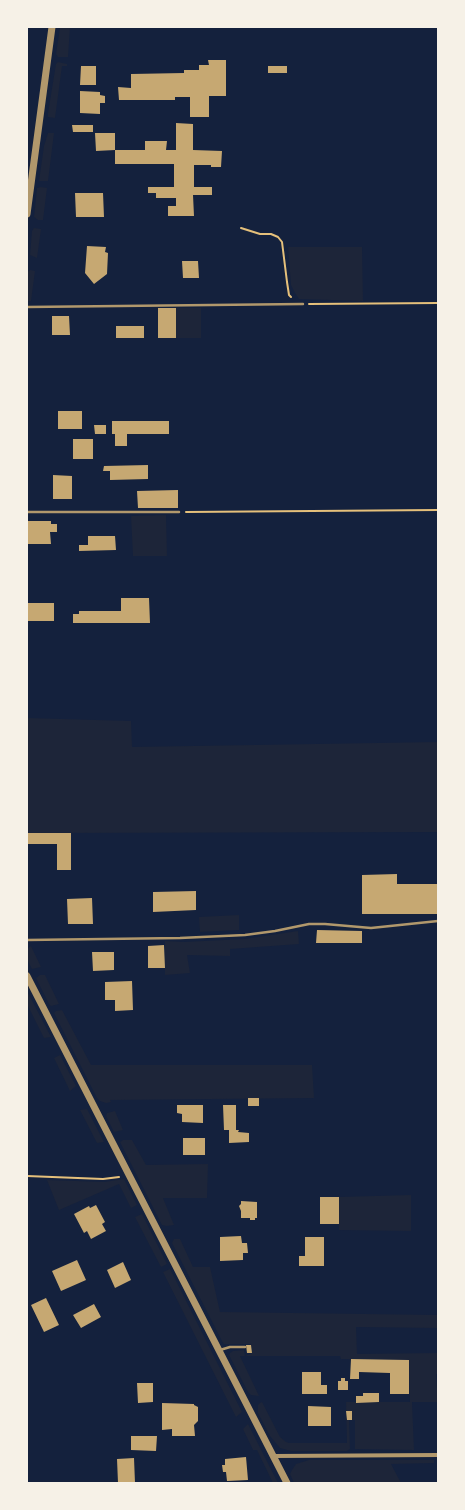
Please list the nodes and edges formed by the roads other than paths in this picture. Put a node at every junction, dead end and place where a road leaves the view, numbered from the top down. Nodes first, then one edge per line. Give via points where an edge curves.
1 (52, 27) edge
2 (27, 214) edge
3 (304, 304) road end
4 (27, 307) edge
5 (27, 512) edge
6 (179, 512) road end
7 (438, 921) edge
8 (27, 940) edge
9 (27, 976) edge
10 (245, 1347) dead end
11 (220, 1350) junction
12 (438, 1455) edge
13 (274, 1456) junction
14 (288, 1483) edge

1 - 2 street
3 - 4 lane
5 - 6 lane
7 - 8 lane via 371,928 308,924 275,932 245,935
9 - 11 street
10 - 11 lane
11 - 13 street
12 - 13 street
13 - 14 street

